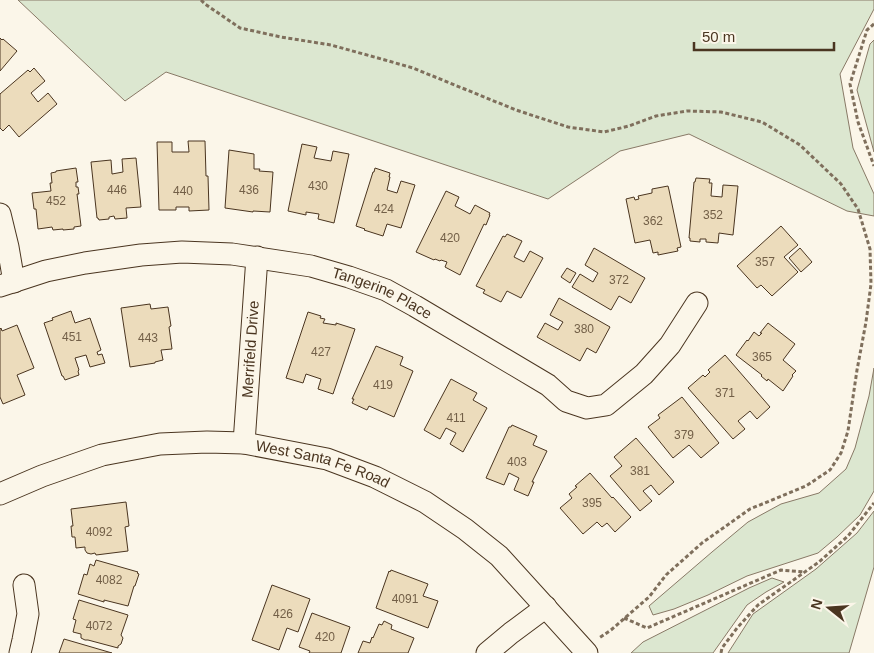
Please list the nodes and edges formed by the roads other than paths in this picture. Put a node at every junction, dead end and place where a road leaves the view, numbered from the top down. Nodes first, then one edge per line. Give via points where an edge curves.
1 (0, 214) edge
2 (258, 257) junction
3 (7, 284) edge
4 (697, 303) dead end
5 (244, 443) junction
6 (0, 494) edge
7 (24, 585) dead end
8 (546, 608) junction
9 (592, 646) edge
10 (20, 653) edge
11 (487, 653) edge

1 - 3 street via 8,246
2 - 3 street, Tangerine Place via 182,252 141,255 46,271
2 - 4 street, Tangerine Place via 311,266 386,290 548,385 566,401 587,408 606,405 644,374 670,344
2 - 5 street, Merrifeld Drive
5 - 6 street, West Santa Fe Road via 160,444 102,455
5 - 8 street, West Santa Fe Road via 327,459 425,502 499,556
7 - 10 street via 28,614
8 - 9 street, West Santa Fe Road
8 - 11 street

